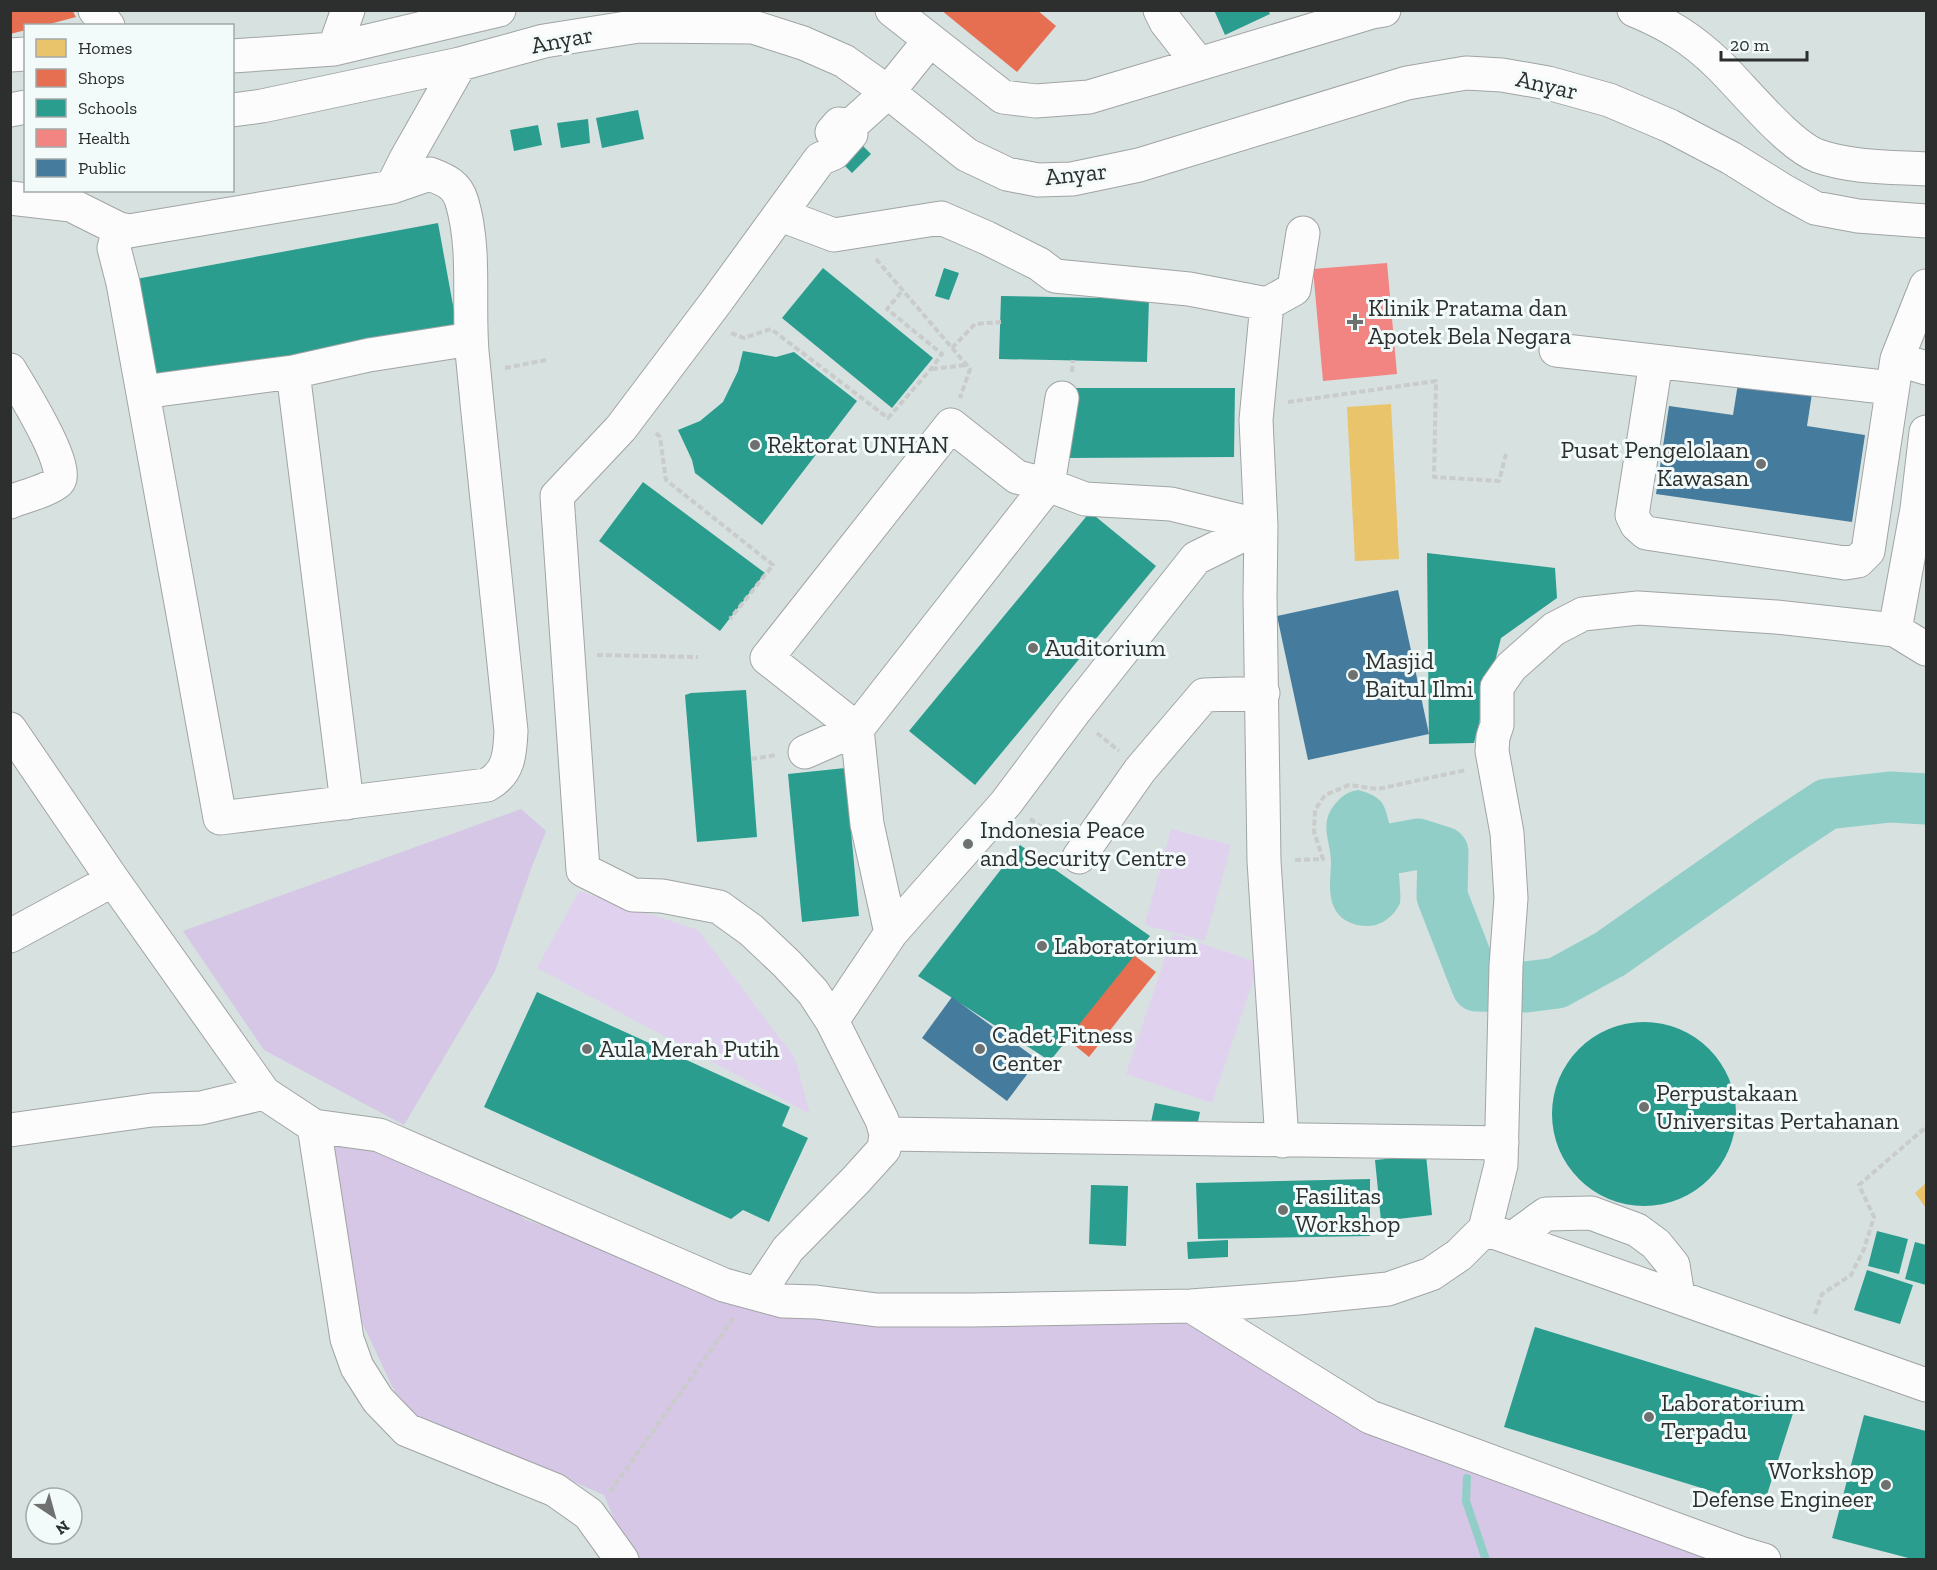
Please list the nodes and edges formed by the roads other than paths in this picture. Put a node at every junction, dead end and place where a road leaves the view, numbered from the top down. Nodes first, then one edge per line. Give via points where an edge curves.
1 (95, 10) edge
2 (348, 10) edge
3 (499, 10) edge
4 (892, 10) edge
5 (1160, 10) edge
6 (1384, 10) edge
7 (1634, 10) edge
8 (1336, 17) edge
9 (106, 24) edge
10 (930, 40) junction
11 (334, 49) junction
12 (234, 56) edge
13 (460, 63) junction
14 (1198, 63) junction
15 (888, 92) junction
16 (234, 110) edge
17 (1926, 169) edge
18 (392, 187) junction
19 (10, 198) edge
20 (781, 215) junction
21 (1926, 220) edge
22 (119, 229) junction
23 (1303, 233) dead end
24 (1926, 286) edge
25 (1267, 304) junction
26 (471, 339) junction
27 (1556, 350) dead end
28 (1656, 362) junction
29 (10, 370) edge
30 (293, 372) junction
31 (1905, 372) edge
32 (143, 392) junction
33 (1062, 398) dead end
34 (1926, 432) edge
35 (1048, 484) junction
36 (10, 502) edge
37 (1262, 526) junction
38 (1895, 630) junction
39 (1926, 649) edge
40 (1263, 693) junction
41 (10, 729) edge
42 (857, 729) junction
43 (805, 752) dead end
44 (346, 803) junction
45 (1079, 856) dead end
46 (113, 880) junction
47 (891, 933) junction
48 (10, 936) edge
49 (832, 1021) junction
50 (264, 1093) junction
51 (314, 1126) junction
52 (10, 1130) edge
53 (886, 1134) junction
54 (1282, 1141) junction
55 (1502, 1143) junction
56 (1499, 1234) junction
57 (755, 1293) junction
58 (1678, 1296) junction
59 (1191, 1306) junction
60 (1926, 1385) edge
61 (622, 1560) edge
62 (1764, 1560) edge

1 - 9 street
2 - 11 street
3 - 11 street
4 - 10 street
5 - 14 street
6 - 8 street
7 - 17 street via 1687,36 1797,144 1817,155 1857,166
8 - 14 street
10 - 14 street via 1003,97 1036,101 1089,97
10 - 15 street
11 - 12 street
13 - 15 street, Anyar via 544,41 639,26 753,27 844,61
13 - 16 street, Anyar
13 - 18 street
15 - 20 street via 850,126 851,134 834,153 820,159
15 - 21 street, Anyar via 967,154 1007,174 1038,180 1072,179 1139,165 1407,83 1466,73 1502,75 1609,100 1670,126 1815,208 1858,216
18 - 22 street via 129,231
18 - 26 street via 429,174 451,183 462,200 470,265
19 - 22 street via 71,205
20 - 25 street via 834,235 941,218 1008,248 1055,276 1189,289
20 - 49 street via 621,428 557,496 562,579 583,870 633,895 662,896 719,907 787,964 813,992
22 - 32 street via 114,248
23 - 25 street via 1294,289
24 - 31 street
25 - 37 street via 1256,420
26 - 30 street
26 - 44 street via 512,731 510,755 504,771 487,785
27 - 28 street
28 - 31 street
28 - 31 street via 1632,515 1637,525 1646,533 1845,563 1858,561 1868,551
29 - 36 street via 54,448 61,476 56,484
30 - 32 street
30 - 44 street
32 - 44 street via 220,818
33 - 35 street
34 - 38 street via 1917,509
35 - 37 street via 1085,500 1171,504
35 - 42 street
35 - 42 street via 1017,477 951,424 767,658
37 - 40 street
37 - 47 street via 1196,558 1006,803
38 - 39 street
38 - 55 street via 1638,608 1583,614 1554,629 1511,667 1497,687 1492,751 1507,833 1510,887
40 - 45 street via 1204,695 1140,770
40 - 54 street via 1264,861
41 - 46 street
42 - 43 street
42 - 47 street via 867,824
46 - 48 street
46 - 50 street
47 - 49 street
49 - 53 street
50 - 51 street
50 - 52 street via 201,1108 152,1110
51 - 57 street via 379,1136 660,1259
51 - 61 street via 347,1339 357,1367 378,1400 407,1430 555,1490 592,1518
53 - 54 street
53 - 57 street via 884,1149 788,1249
54 - 55 street
55 - 56 street
56 - 58 street
56 - 58 street via 1546,1214 1591,1214 1637,1230 1656,1244 1673,1265
56 - 59 street via 1431,1274 1388,1289
57 - 59 street via 783,1301 877,1310
58 - 60 street
59 - 62 street via 1370,1417

